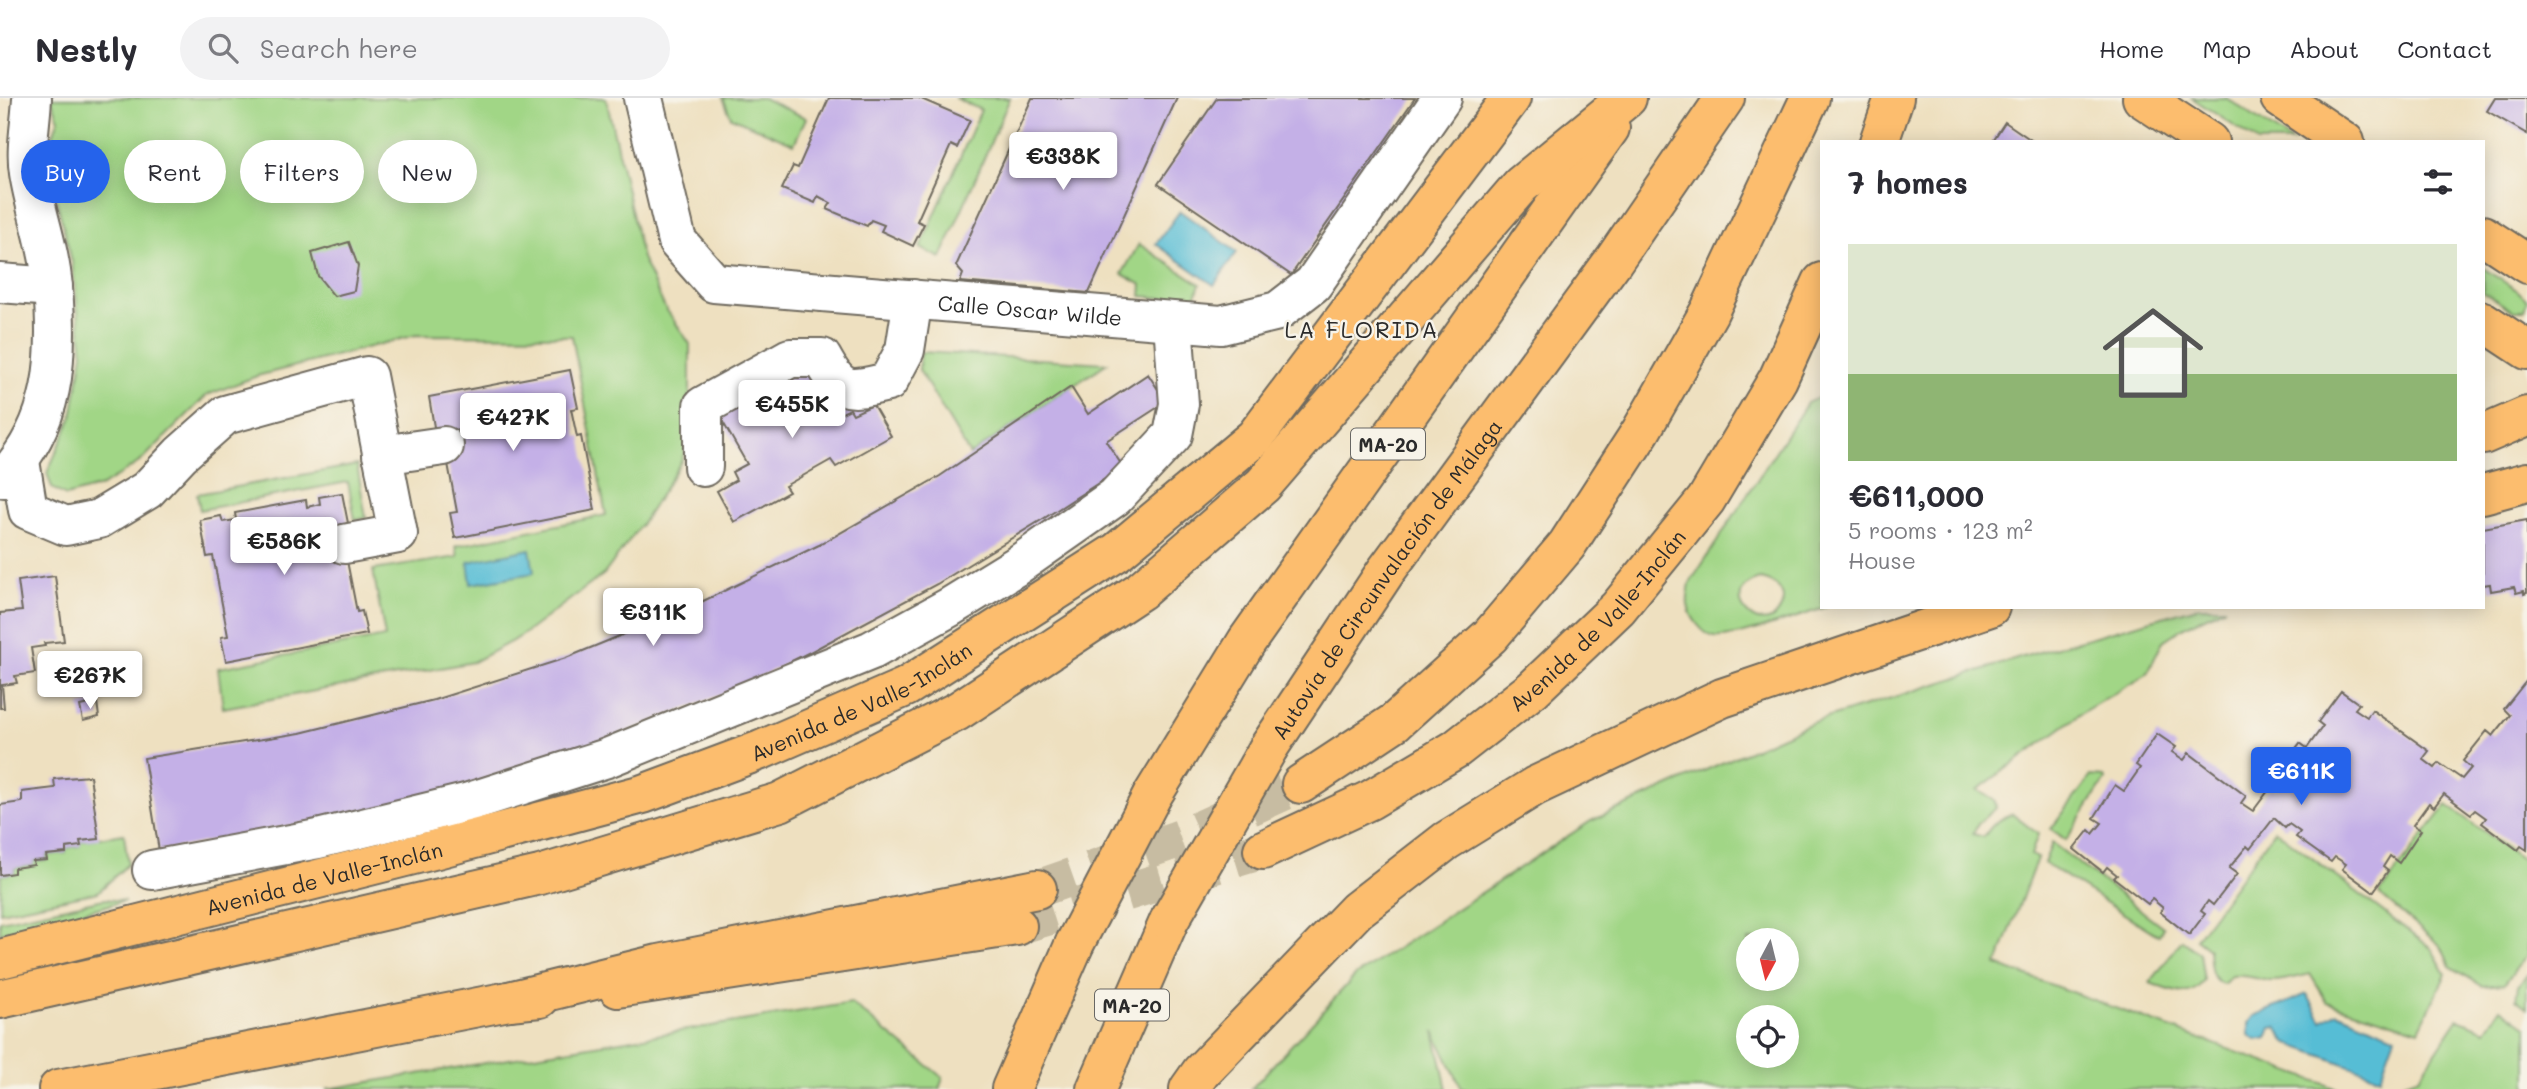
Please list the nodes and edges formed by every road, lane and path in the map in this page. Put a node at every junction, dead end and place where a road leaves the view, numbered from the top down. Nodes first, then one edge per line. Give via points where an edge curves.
1 (32, 98) edge
2 (643, 98) edge
3 (1442, 98) edge
4 (1511, 98) edge
5 (1629, 98) edge
6 (1725, 98) edge
7 (1810, 98) edge
8 (1894, 98) edge
9 (2142, 98) edge
10 (2280, 98) edge
11 (1880, 140) edge
12 (2206, 140) edge
13 (2342, 140) edge
14 (2485, 236) edge
15 (2527, 264) edge
16 (0, 283) edge
17 (53, 286) junction
18 (1820, 286) edge
19 (913, 299) junction
20 (1173, 322) junction
21 (2485, 322) edge
22 (2527, 350) edge
23 (2527, 416) edge
24 (2485, 434) edge
25 (444, 446) dead end
26 (382, 455) junction
27 (704, 467) dead end
28 (10, 471) edge
29 (2527, 482) edge
30 (2485, 493) edge
31 (344, 544) dead end
32 (1984, 609) edge
33 (1301, 784) tunnel mouth
34 (1263, 850) tunnel mouth
35 (152, 870) dead end
36 (1037, 889) tunnel mouth
37 (1017, 926) tunnel mouth
38 (0, 959) edge
39 (0, 999) edge
40 (509, 1001) junction
41 (58, 1089) edge
42 (1011, 1089) edge
43 (1096, 1089) edge
44 (1189, 1089) edge

1 - 17 street via 29,170
2 - 19 street, Calle Oscar Wilde via 677,241 714,283
3 - 20 street, Calle Oscar Wilde via 1313,284 1278,311 1220,326
4 - 38 main road, Avenida de Valle-Inclán via 1255,437 1117,552 906,687 761,750 643,794
5 - 39 main road via 1521,185 1263,485 1140,592 958,711 780,802 554,871
5 - 42 main road, MA-20, bridge via 1247,641 1152,796 1075,943
6 - 43 main road, Autovía de Circunvalación de Málaga / MA-20, bridge via 1615,260 1386,571 1269,747 1170,921
7 - 33 main road via 1709,312 1641,431 1567,545 1490,636 1405,713
8 - 11 main road
9 - 12 main road
10 - 13 main road
14 - 15 main road
16 - 17 street
17 - 28 street via 54,370 48,402
18 - 34 main road, Avenida de Valle-Inclán via 1778,379 1706,499 1618,608 1533,689 1456,749 1370,800
19 - 20 street, Calle Oscar Wilde
19 - 27 street via 905,350 888,382 854,390 834,380 822,358 790,358 703,406
20 - 35 street via 1179,404 1173,435 1140,471 1115,497 1015,567 872,650 607,758 466,803 318,839
21 - 22 main road
23 - 24 main road
25 - 26 street
26 - 28 street via 367,376 225,415 147,489 99,519 65,526 28,510
26 - 31 street via 398,534
29 - 30 main road
32 - 44 main road via 1722,698 1535,786 1446,841 1357,910
36 - 40 main road via 659,964
37 - 40 main road via 662,983
40 - 41 main road

